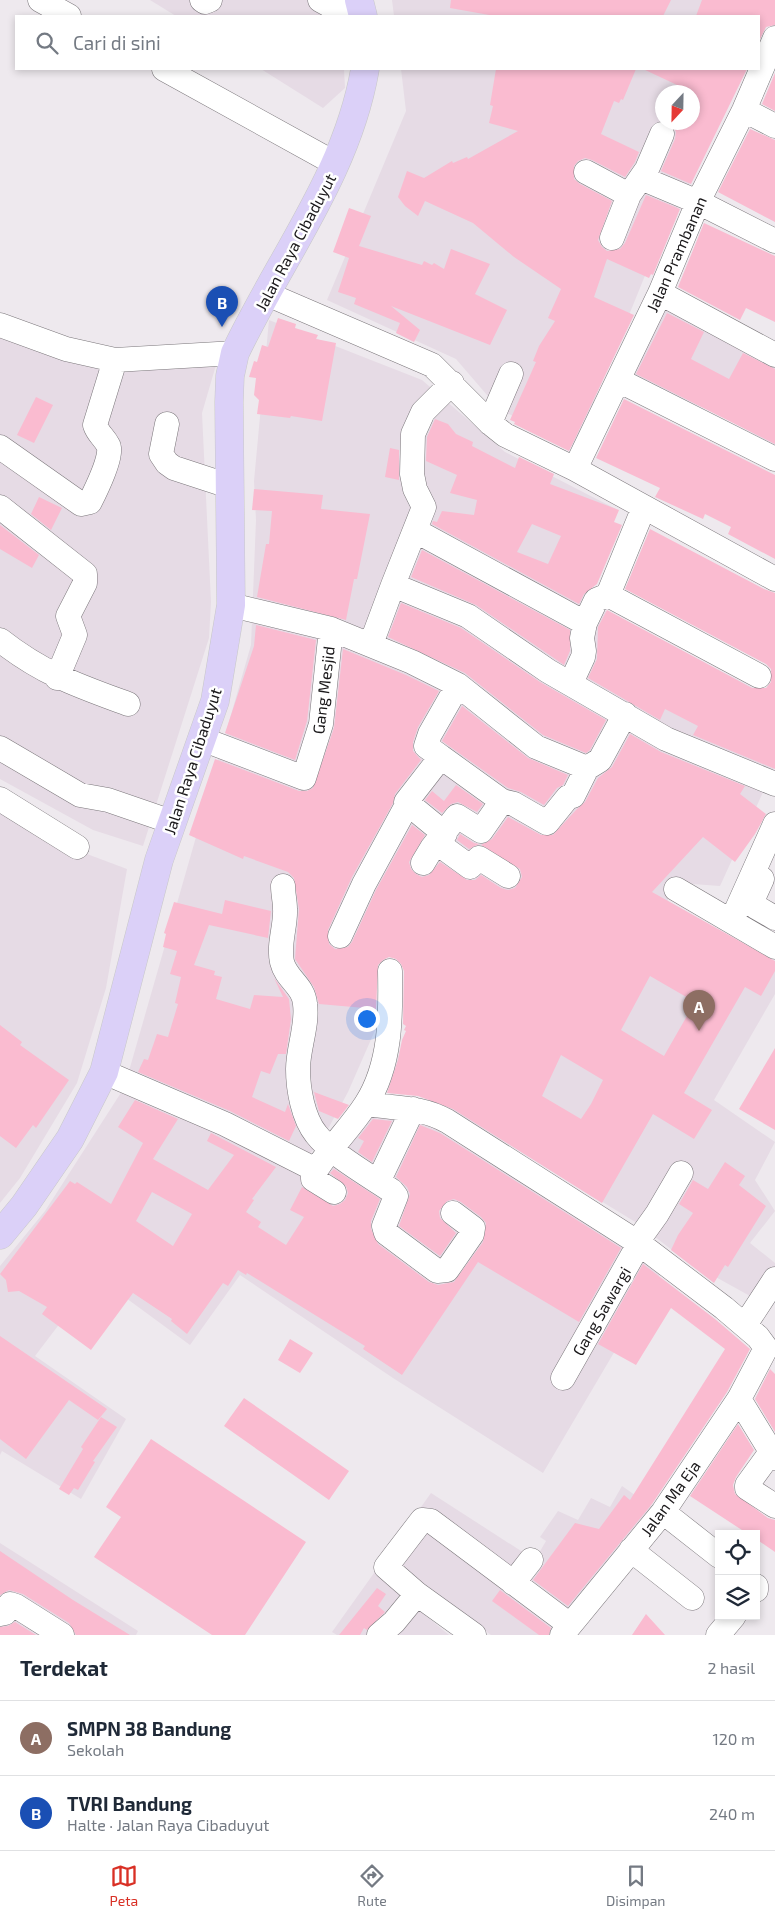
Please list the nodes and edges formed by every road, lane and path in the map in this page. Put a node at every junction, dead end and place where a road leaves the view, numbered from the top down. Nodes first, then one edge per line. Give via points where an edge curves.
1 (40, 0) edge
2 (202, 0) edge
3 (210, 0) edge
4 (320, 0) edge
5 (360, 0) edge
6 (67, 15) edge
7 (348, 15) edge
8 (363, 15) edge
9 (775, 38) edge
10 (166, 70) edge
11 (365, 70) edge
12 (744, 110) junction
13 (775, 126) edge
14 (662, 134) dead end
15 (336, 164) junction
16 (586, 172) dead end
17 (635, 187) junction
18 (698, 202) junction
19 (612, 238) dead end
20 (775, 241) edge
21 (660, 293) junction
22 (267, 294) junction
23 (0, 326) edge
24 (235, 353) junction
25 (775, 355) edge
26 (115, 360) junction
27 (511, 374) dead end
28 (618, 380) junction
29 (452, 383) junction
30 (490, 423) junction
31 (167, 424) dead end
32 (0, 447) edge
33 (775, 459) edge
34 (576, 469) junction
35 (229, 486) junction
36 (0, 507) edge
37 (644, 507) junction
38 (416, 531) junction
39 (775, 579) edge
40 (393, 585) junction
41 (608, 595) junction
42 (231, 605) junction
43 (585, 623) junction
44 (330, 629) junction
45 (0, 640) edge
46 (371, 644) junction
47 (759, 676) dead end
48 (57, 678) junction
49 (571, 683) junction
50 (458, 685) junction
51 (128, 704) dead end
52 (625, 714) junction
53 (202, 738) junction
54 (0, 748) edge
55 (441, 757) junction
56 (587, 768) junction
57 (775, 784) edge
58 (0, 799) edge
59 (502, 801) junction
60 (407, 805) junction
61 (172, 822) junction
62 (775, 824) edge
63 (441, 838) junction
64 (77, 846) dead end
65 (775, 859) edge
66 (423, 863) dead end
67 (508, 876) dead end
68 (283, 886) dead end
69 (676, 889) dead end
70 (775, 918) edge
71 (732, 920) junction
72 (340, 936) dead end
73 (775, 947) edge
74 (390, 971) dead end
75 (104, 1072) junction
76 (366, 1104) junction
77 (413, 1109) junction
78 (331, 1148) junction
79 (316, 1170) junction
80 (681, 1173) dead end
81 (378, 1182) junction
82 (334, 1192) dead end
83 (452, 1213) dead end
84 (0, 1235) edge
85 (638, 1243) junction
86 (775, 1279) edge
87 (745, 1325) junction
88 (563, 1378) dead end
89 (739, 1399) junction
90 (773, 1455) edge
91 (775, 1506) edge
92 (663, 1512) junction
93 (631, 1550) junction
94 (715, 1553) edge
95 (531, 1560) dead end
96 (513, 1584) junction
97 (417, 1594) junction
98 (692, 1598) dead end
99 (0, 1614) edge
100 (731, 1620) edge
101 (566, 1630) edge
102 (62, 1635) edge
103 (378, 1635) edge
104 (474, 1635) edge
105 (718, 1635) edge

1 - 6 street
2 - 3 street
4 - 7 street
5 - 8 main road
9 - 12 street, Jalan Prambanan
10 - 15 street
11 - 15 main road, Jalan Raya Cibaduyut via 351,126
12 - 13 street
12 - 18 street, Jalan Prambanan
14 - 17 street via 647,169
15 - 22 main road, Jalan Raya Cibaduyut
16 - 17 street
17 - 18 street
17 - 19 street
18 - 20 street
18 - 21 street, Jalan Prambanan
21 - 25 street
21 - 28 street, Jalan Prambanan
22 - 24 main road, Jalan Raya Cibaduyut
22 - 29 street via 432,365
23 - 26 street via 66,349
24 - 26 street
24 - 35 main road, Jalan Raya Cibaduyut via 230,376
26 - 32 street via 95,425 108,445 109,455 90,502 81,504
27 - 30 street
28 - 33 street
28 - 34 street, Jalan Prambanan
29 - 30 street
29 - 38 street via 423,412 413,434 412,474 424,507
30 - 34 street via 505,435
31 - 35 street via 161,454 167,463
34 - 37 street
35 - 42 main road, Jalan Raya Cibaduyut
36 - 48 street via 85,574 85,582 68,616 75,635
37 - 39 street
37 - 41 street
38 - 40 street
38 - 43 street
40 - 46 street
40 - 49 street via 468,616
41 - 43 street via 596,600
41 - 47 street
42 - 44 street
42 - 53 main road, Jalan Raya Cibaduyut via 215,701
43 - 49 street via 584,650
44 - 46 street, Gang Mesjid
44 - 53 street, Gang Mesjid via 321,724 304,778
45 - 48 street
46 - 50 street, Gang Mesjid
48 - 51 street
49 - 52 street
50 - 55 street via 426,746
50 - 56 street, Gang Mesjid via 536,747
52 - 56 street via 600,760
52 - 57 street via 666,739
53 - 61 main road, Jalan Raya Cibaduyut
54 - 61 street via 80,795 108,800
55 - 59 street
55 - 60 street via 406,802
56 - 59 street via 573,796 568,797 547,823 514,804
58 - 64 street
59 - 63 street via 481,831 457,816
60 - 63 street
60 - 72 street
61 - 75 main road, Jalan Raya Cibaduyut via 159,860
62 - 71 street
63 - 66 street
63 - 67 street via 470,867 479,858
65 - 70 street via 752,902
68 - 78 street via 282,962 304,994 306,1006 298,1069 302,1098 308,1122 316,1135
69 - 71 street
71 - 73 street
74 - 76 street via 391,1011 385,1053
75 - 79 street via 225,1124
75 - 84 main road, Jalan Raya Cibaduyut via 70,1139
76 - 77 street
76 - 78 street
77 - 81 street
77 - 85 street via 428,1111 447,1121
78 - 79 street
78 - 81 street
79 - 82 street via 312,1178
80 - 85 street, Gang Sawargi
81 - 83 street via 396,1196 384,1226 386,1233 436,1271 447,1270 472,1234 473,1228
85 - 87 street
85 - 88 street, Gang Sawargi
86 - 87 street
87 - 89 street, Jalan Ma Eja via 763,1342 765,1352
89 - 90 street
89 - 92 street, Jalan Ma Eja
90 - 91 street via 747,1488
92 - 93 street, Jalan Ma Eja
92 - 94 street
93 - 98 street
93 - 101 street, Jalan Ma Eja
95 - 96 street
96 - 97 street via 425,1519 386,1566
96 - 101 street
97 - 103 street via 394,1622
97 - 104 street
99 - 102 street via 5,1613 10,1604 16,1606
100 - 105 street

